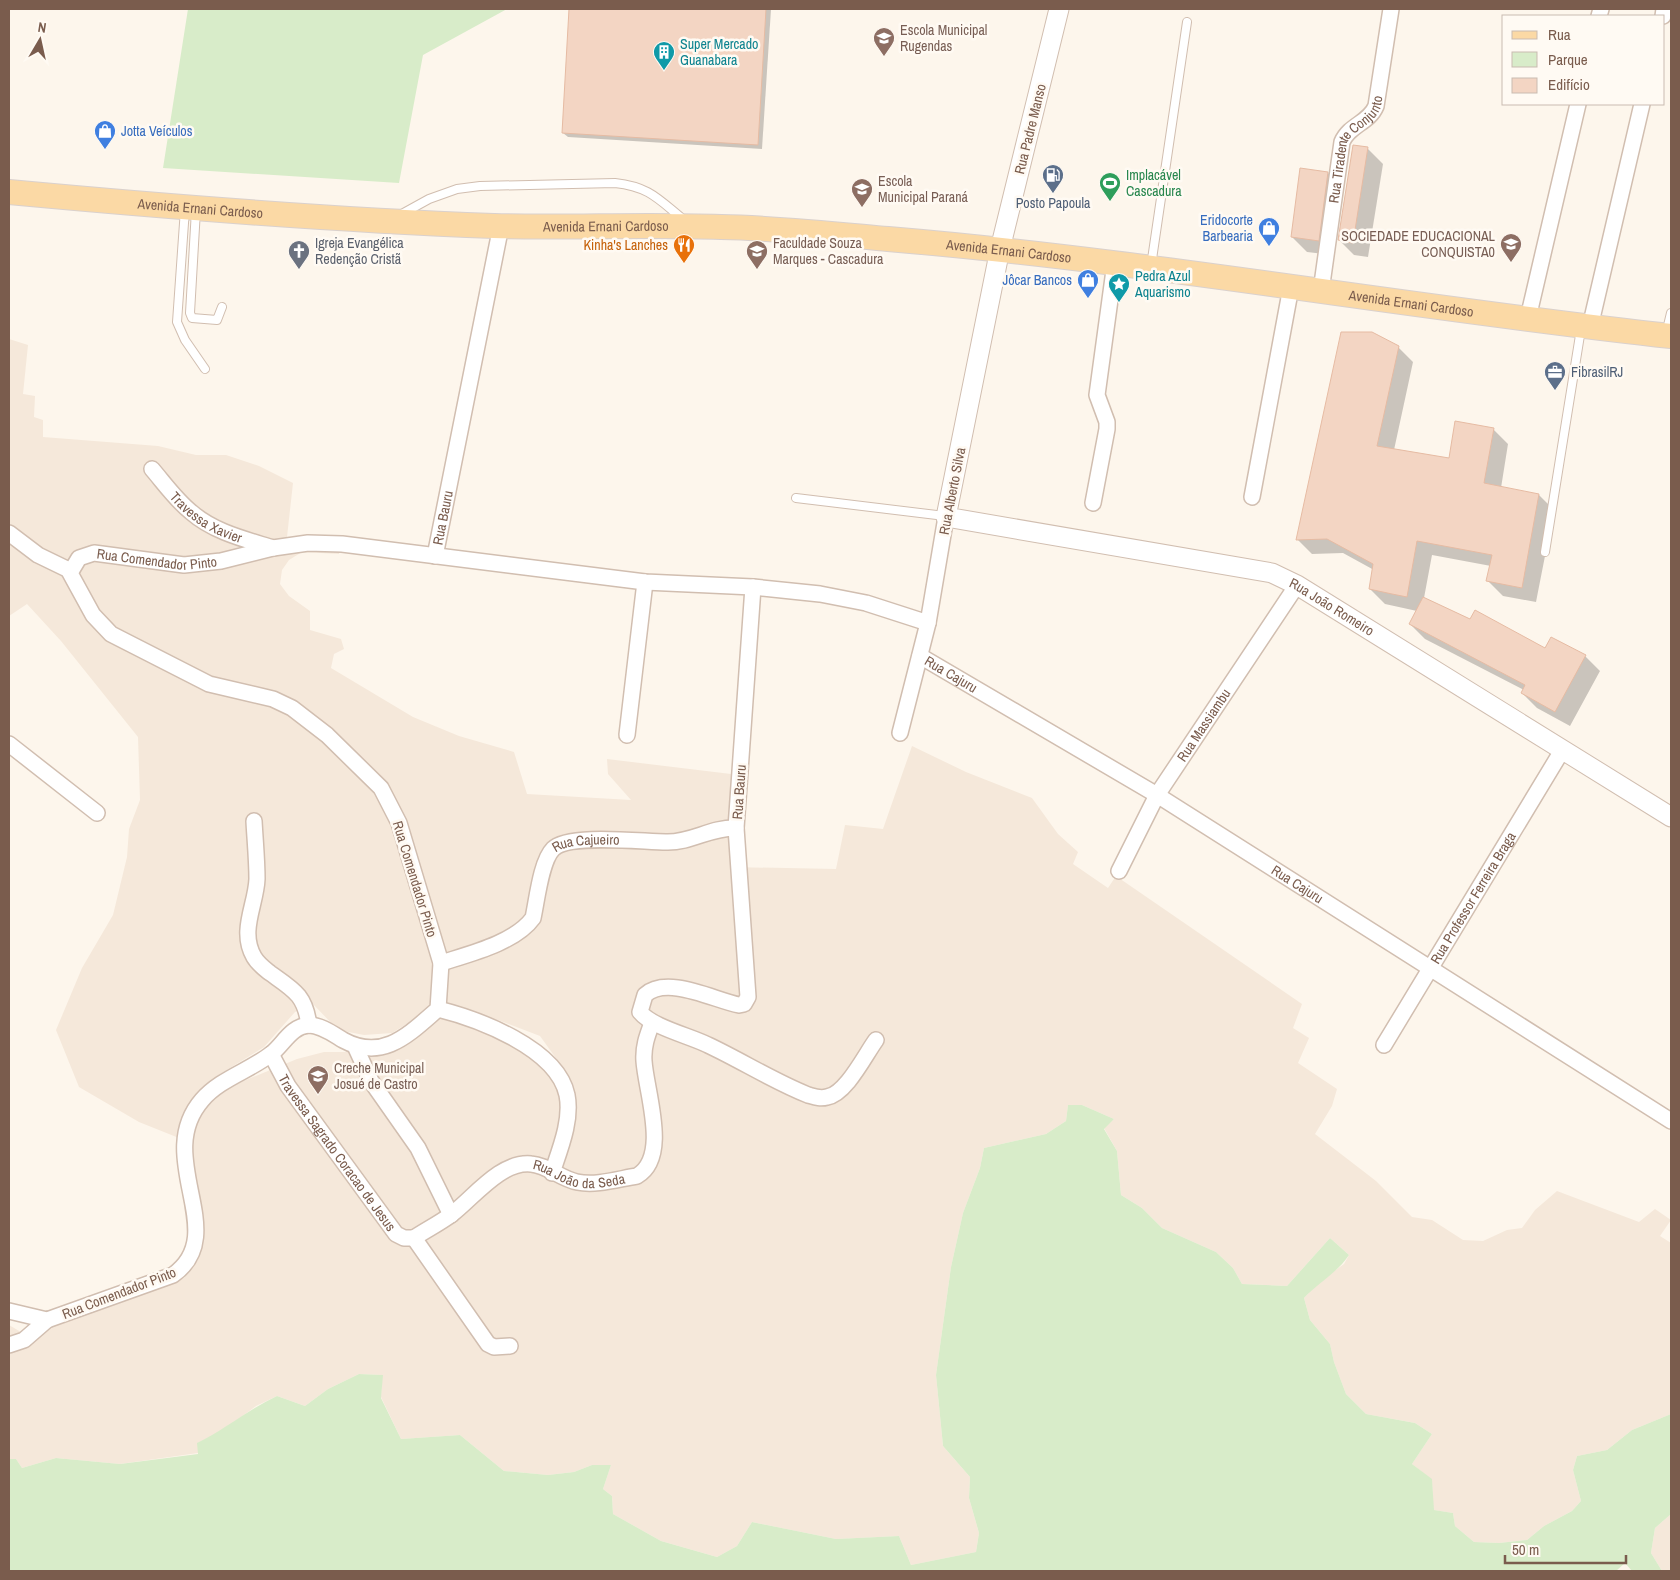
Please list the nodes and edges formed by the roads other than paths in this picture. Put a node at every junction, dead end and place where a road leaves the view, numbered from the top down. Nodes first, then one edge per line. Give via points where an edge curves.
1 (1059, 9) edge
2 (1390, 9) edge
3 (1188, 22) dead end
4 (1578, 105) edge
5 (1642, 105) edge
6 (13, 193) edge
7 (191, 208) junction
8 (388, 222) junction
9 (501, 226) junction
10 (692, 226) junction
11 (1000, 249) junction
12 (1116, 263) junction
13 (1151, 268) junction
14 (1291, 287) junction
15 (1321, 291) junction
16 (222, 307) dead end
17 (1528, 318) junction
18 (1586, 327) junction
19 (1670, 328) edge
20 (205, 369) dead end
21 (152, 469) dead end
22 (1252, 497) dead end
23 (796, 498) dead end
24 (1093, 503) dead end
25 (946, 517) junction
26 (9, 533) edge
27 (273, 548) junction
28 (1545, 552) dead end
29 (435, 556) junction
30 (71, 571) junction
31 (645, 582) junction
32 (1297, 585) junction
33 (754, 587) junction
34 (928, 622) junction
35 (920, 656) junction
36 (900, 733) dead end
37 (627, 735) dead end
38 (9, 744) edge
39 (1563, 749) junction
40 (1157, 795) junction
41 (97, 813) dead end
42 (1671, 817) edge
43 (254, 821) dead end
44 (736, 828) junction
45 (1119, 871) dead end
46 (441, 963) junction
47 (1430, 968) junction
48 (438, 1009) junction
49 (652, 1023) junction
50 (309, 1025) junction
51 (876, 1040) dead end
52 (1384, 1045) dead end
53 (354, 1046) junction
54 (271, 1054) junction
55 (1671, 1121) edge
56 (552, 1173) junction
57 (451, 1215) junction
58 (414, 1238) junction
59 (9, 1311) edge
60 (47, 1320) junction
61 (9, 1345) edge
62 (510, 1346) dead end

1 - 11 street, Rua Padre Manso
2 - 15 street, Rua Tiradente Conjunto via 1376,106 1370,116 1350,129 1342,142
3 - 13 lane
4 - 17 street
5 - 18 street
6 - 7 main road, Avenida Ernani Cardoso
7 - 8 main road, Avenida Ernani Cardoso
7 - 16 lane via 190,313 192,318 217,320
7 - 20 lane via 178,322 185,340
8 - 9 main road, Avenida Ernani Cardoso
8 - 10 lane via 429,198 457,189 488,185 615,183 650,192
9 - 10 main road, Avenida Ernani Cardoso
9 - 29 street, Rua Bauru
10 - 11 main road, Avenida Ernani Cardoso
11 - 12 main road, Avenida Ernani Cardoso
11 - 25 street, Rua Alberto Silva
12 - 13 main road, Avenida Ernani Cardoso
12 - 24 street via 1097,395 1107,429
13 - 14 main road, Avenida Ernani Cardoso
14 - 15 main road, Avenida Ernani Cardoso
14 - 22 street
15 - 17 main road, Avenida Ernani Cardoso
17 - 18 main road, Avenida Ernani Cardoso
18 - 19 main road, Avenida Ernani Cardoso
18 - 28 lane
21 - 27 street, Travessa Xavier via 192,513 212,526
23 - 25 lane
25 - 32 street, Rua João Romeiro via 1249,567
25 - 34 street, Rua Alberto Silva
26 - 30 street via 38,555
27 - 29 street, Rua Comendador Pinto via 308,543 342,544
27 - 30 street, Rua Comendador Pinto via 220,562 184,565 89,553 79,558
29 - 31 street, Rua Bauru
30 - 46 street, Rua Comendador Pinto via 93,615 111,634 209,684 292,708 327,735 381,788 399,823
31 - 33 street, Rua Bauru
31 - 37 street
32 - 39 street, Rua João Romeiro
32 - 40 street, Rua Massiambu
33 - 34 street, Rua Bauru via 843,597
33 - 44 street, Rua Bauru
34 - 35 street, Rua Alberto Silva
35 - 36 street, Rua Alberto Silva
35 - 40 street, Rua Cajuru
38 - 41 street
39 - 42 street, Rua João Romeiro
39 - 47 street, Rua Professor Ferreira Braga
40 - 45 street, Rua Massiambu
40 - 47 street, Rua Cajuru
43 - 50 street via 256,881 248,917 249,942 254,957 263,967 298,993
44 - 46 street, Rua Cajueiro via 718,829 680,842 590,840 556,845 547,858 531,921 492,946
44 - 49 street, Rua Bauru via 748,997 744,1004 739,1005 674,987 654,989 645,995 640,1009 641,1015
46 - 48 street, Rua Comendador Pinto
47 - 52 street, Rua Professor Ferreira Braga
47 - 55 street, Rua Cajuru
48 - 53 street via 395,1043 377,1049
48 - 56 street via 465,1016 512,1038 540,1056 560,1078 568,1104 564,1135
49 - 51 street via 710,1046 818,1098 829,1097 838,1091
49 - 56 street, Rua Joāo da Seda via 644,1052 655,1141 648,1166 637,1176 592,1183 576,1182
50 - 53 street via 318,1026
50 - 54 street, Rua Comendador Pinto via 293,1031
53 - 57 street via 371,1081 418,1148
54 - 58 street, Travessa Sagrado Coracao de Jesus via 288,1086 396,1234
54 - 60 street, Rua Comendador Pinto via 213,1089 201,1100 187,1127 184,1146 186,1176 196,1224 196,1244 191,1258 173,1275
56 - 57 street, Rua Joāo da Seda via 530,1164 509,1169
57 - 58 street, Rua Joāo da Seda
58 - 62 street via 488,1344
59 - 60 street, Rua Comendador Pinto
60 - 61 street via 24,1340

